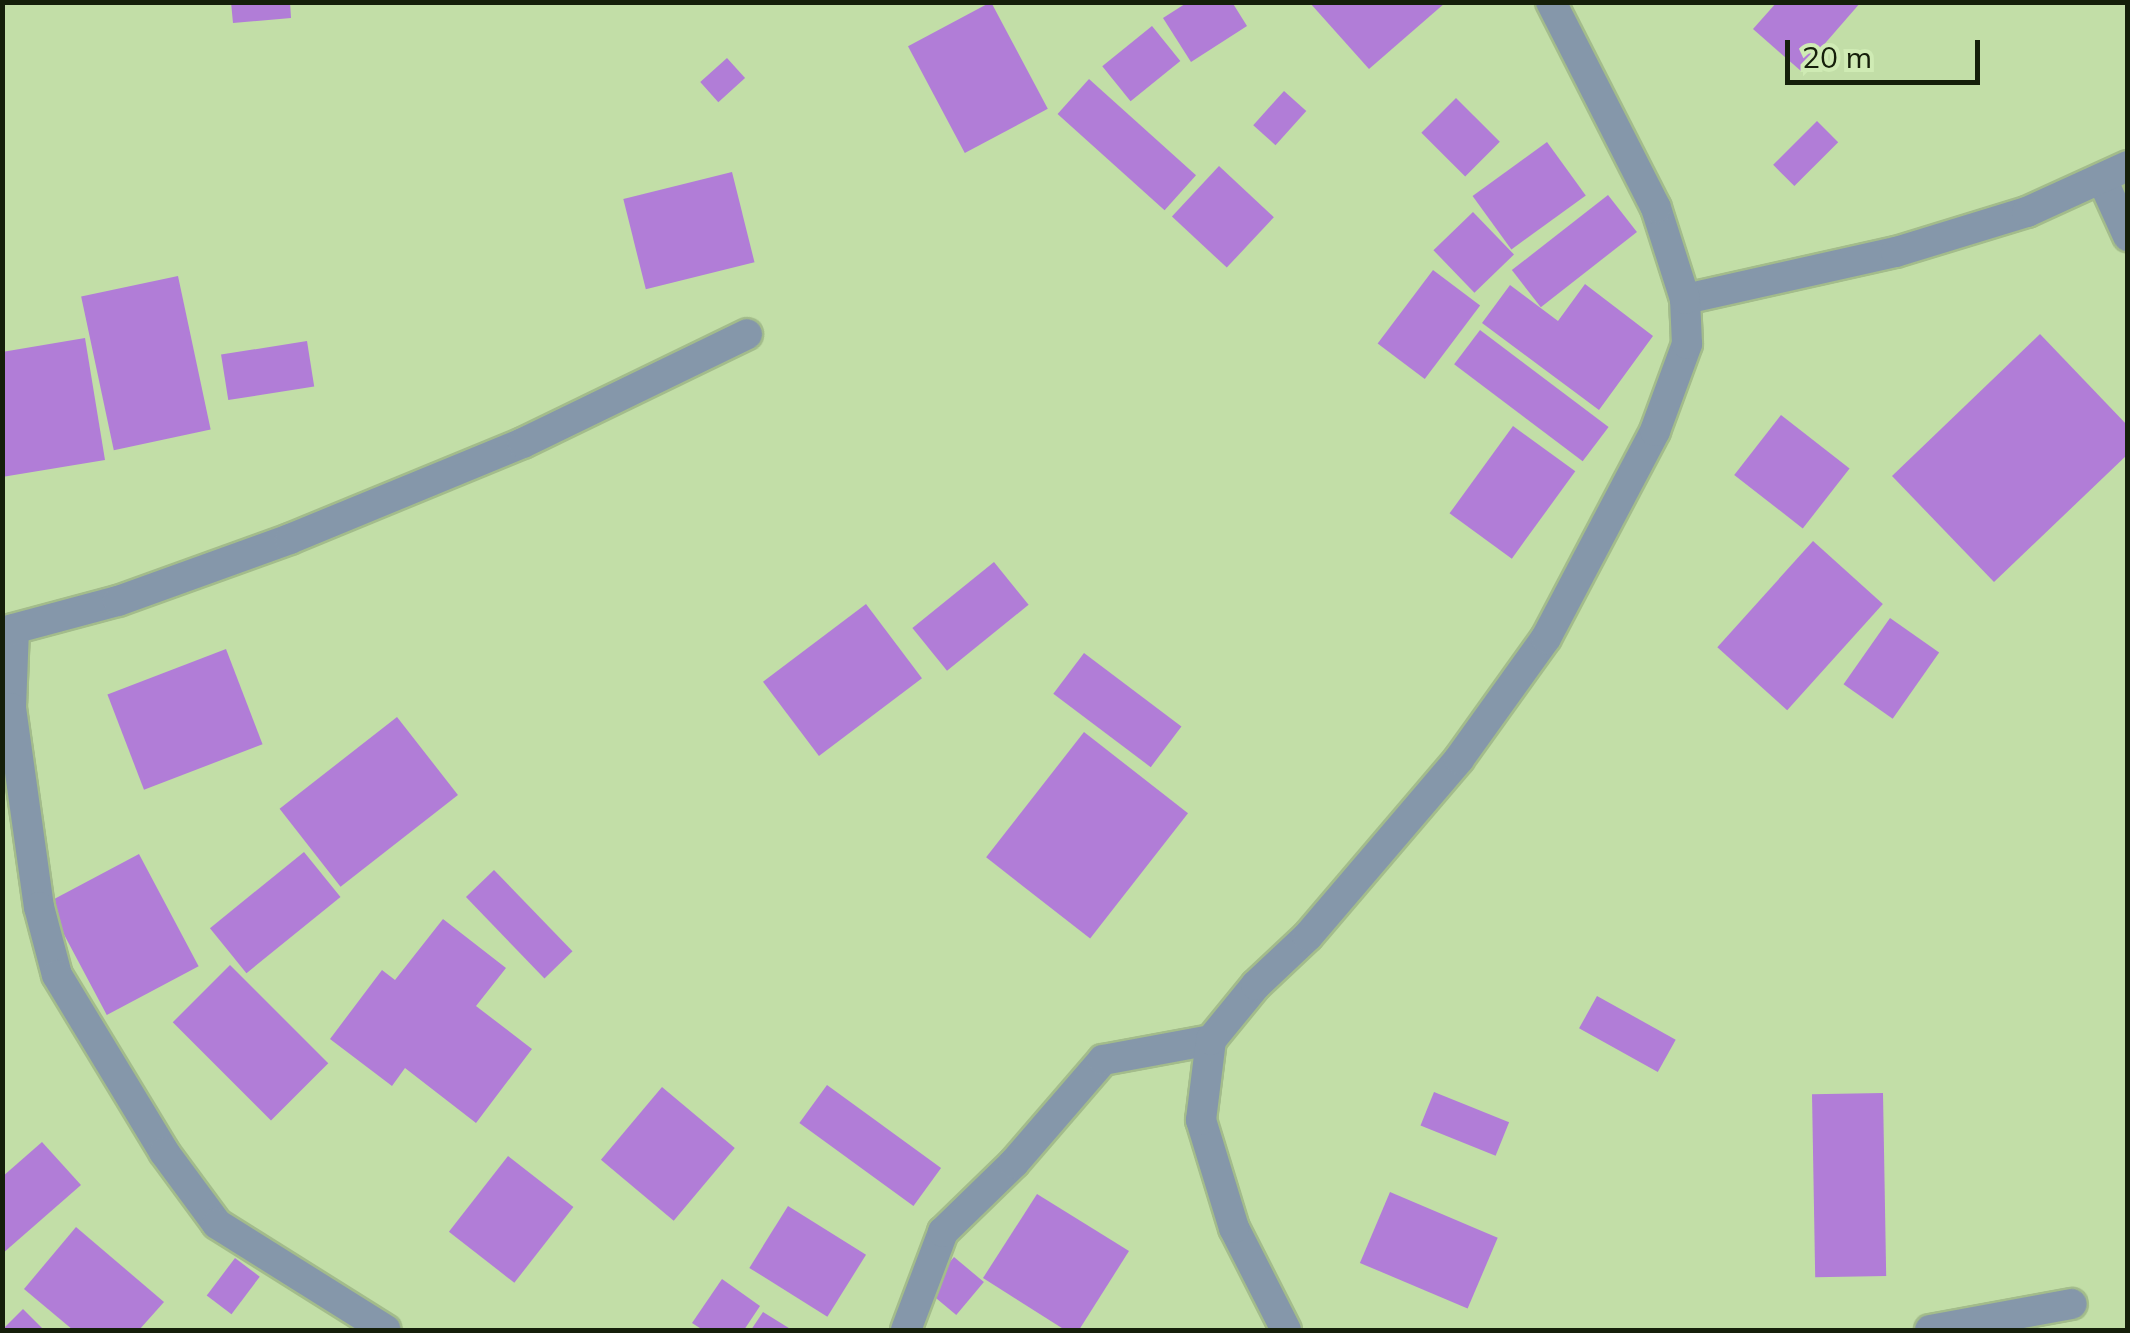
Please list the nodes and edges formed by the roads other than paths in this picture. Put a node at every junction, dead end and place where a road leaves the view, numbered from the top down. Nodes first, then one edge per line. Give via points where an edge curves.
1 (1551, 2) edge
2 (2115, 172) edge
3 (2128, 236) edge
4 (1685, 299) junction
5 (747, 334) dead end
6 (8, 631) edge
7 (1211, 1040) junction
8 (2072, 1304) dead end
9 (386, 1330) edge
10 (906, 1330) edge
11 (1286, 1330) edge
12 (1930, 1330) edge

1 - 4 street via 1656,208
2 - 3 street
2 - 4 street via 2027,212 1896,252
4 - 7 street via 1687,344 1655,432 1546,638 1460,760
5 - 6 street via 523,442 290,539 118,601
6 - 9 street via 38,908 57,975 164,1152 217,1224
7 - 10 street via 1103,1060 943,1232
7 - 11 street via 1201,1120 1234,1228
8 - 12 street

